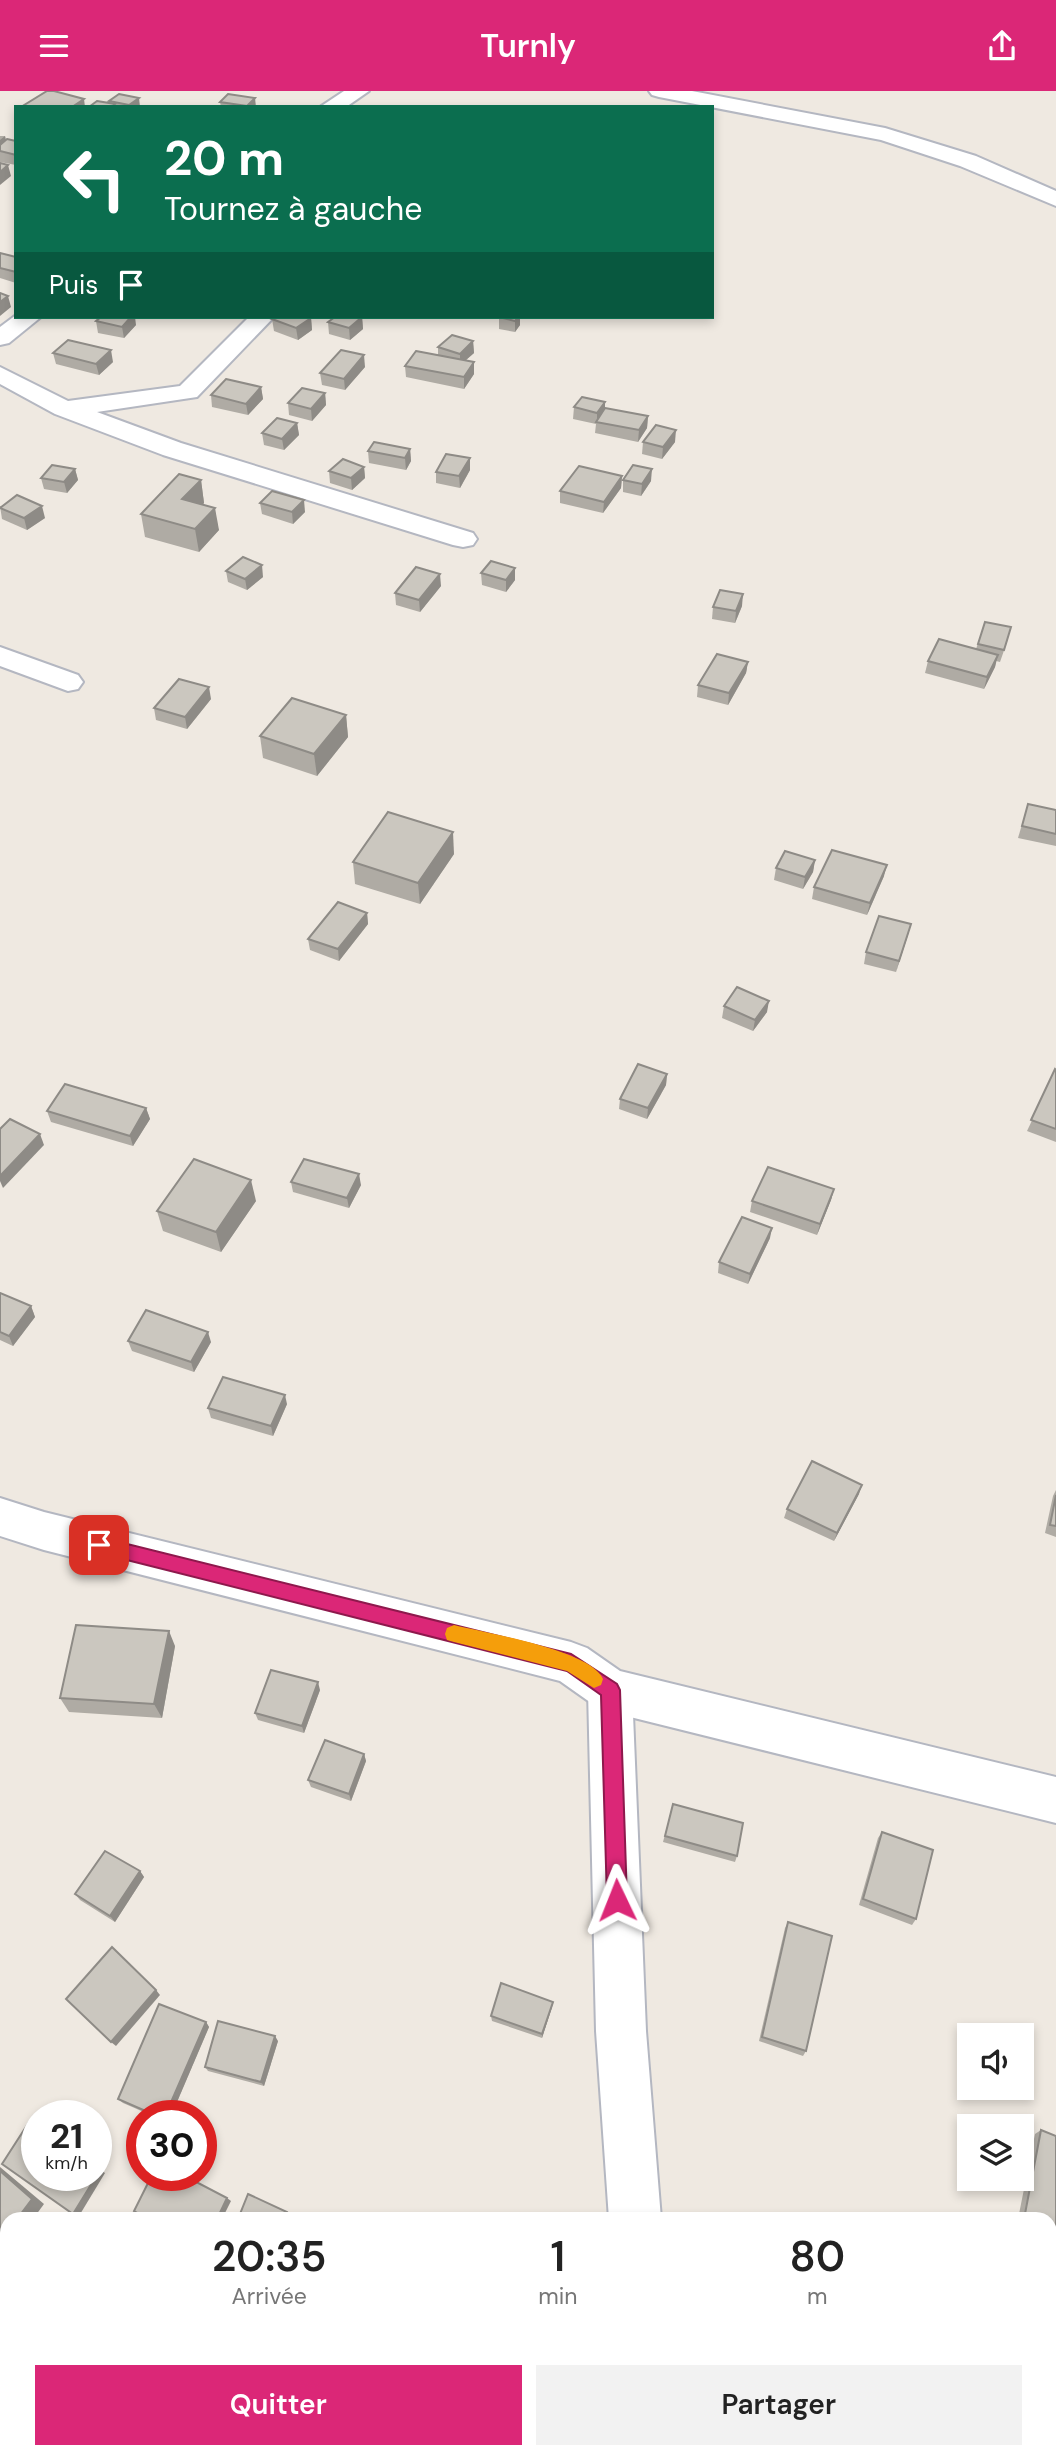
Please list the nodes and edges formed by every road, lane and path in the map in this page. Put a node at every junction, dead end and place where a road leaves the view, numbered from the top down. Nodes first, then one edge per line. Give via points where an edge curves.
1 (359, 91) edge
2 (659, 91) edge
3 (713, 104) edge
4 (334, 105) edge
5 (1056, 199) edge
6 (26, 319) edge
7 (260, 319) edge
8 (0, 338) edge
9 (0, 374) edge
10 (65, 409) junction
11 (463, 539) dead end
12 (0, 656) edge
13 (68, 683) dead end
14 (0, 1517) edge
15 (610, 1690) junction
16 (1056, 1800) edge
17 (634, 2212) edge

1 - 4 street
2 - 3 street
3 - 5 street via 885,134 968,161
6 - 8 street
7 - 10 street via 188,392
9 - 10 street
10 - 11 street via 172,449
12 - 13 street
14 - 15 street via 571,1663
15 - 16 street
15 - 17 street via 621,2031

